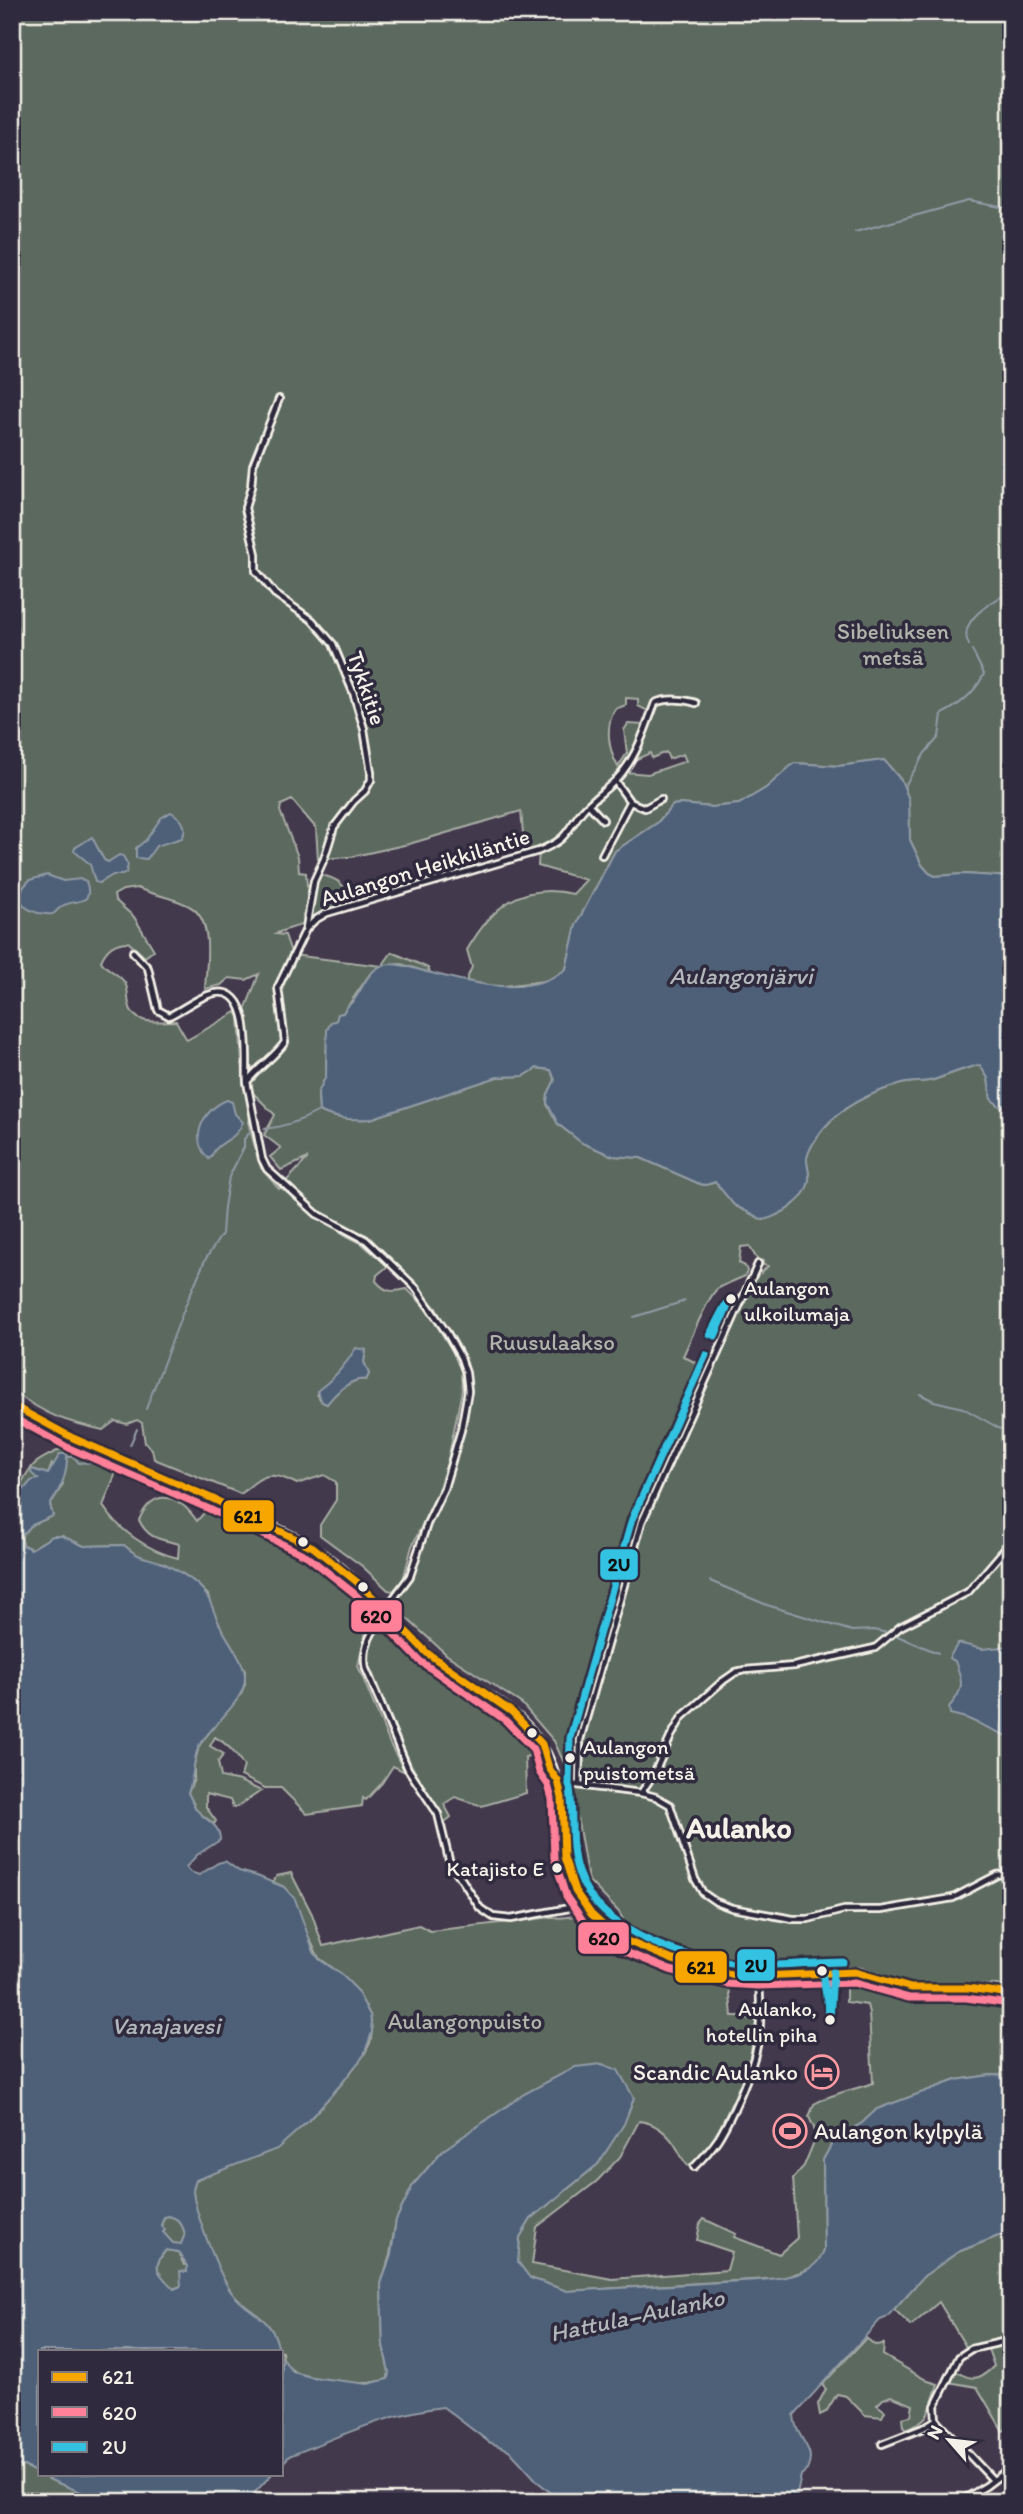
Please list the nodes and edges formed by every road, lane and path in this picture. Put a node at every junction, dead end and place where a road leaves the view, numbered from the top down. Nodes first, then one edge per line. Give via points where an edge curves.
1 (279, 399) dead end
2 (696, 703) dead end
3 (615, 781) junction
4 (661, 799) dead end
5 (630, 802) junction
6 (589, 805) junction
7 (603, 820) dead end
8 (602, 855) dead end
9 (306, 929) junction
10 (133, 952) dead end
11 (247, 1082) junction
12 (758, 1265) dead end
13 (12, 1405) edge
14 (1011, 1542) edge
15 (386, 1611) junction
16 (577, 1785) junction
17 (560, 1789) junction
18 (641, 1793) junction
19 (1011, 1873) edge
20 (581, 1903) junction
21 (758, 1976) junction
22 (1011, 1994) edge
23 (694, 2167) dead end
24 (1011, 2340) edge
25 (936, 2420) junction
26 (882, 2444) dead end
27 (1011, 2468) edge
28 (993, 2480) junction
29 (959, 2502) edge

1 - 9 street, Tykkitie via 253,465 245,508 256,570 275,594 312,620 333,644 364,729 371,772 365,791 330,835 314,881
2 - 3 street, Aulangon Heikkiläntie via 655,703 640,742
3 - 5 street
3 - 6 street, Aulangon Heikkiläntie
4 - 5 street via 645,808
5 - 8 street
6 - 7 street
6 - 9 street, Aulangon Heikkiläntie via 559,842 327,913
9 - 11 street, Aulangon Heikkiläntie via 278,987 285,1042
10 - 11 street via 148,968 158,1010 166,1016 207,995 224,992 235,999 244,1013
11 - 15 street via 267,1169 317,1214 366,1240 416,1288 447,1333 466,1373 468,1391 447,1479 410,1576
12 - 16 street via 642,1522 582,1731
13 - 15 street via 87,1445 291,1534 329,1558
14 - 18 street via 968,1592 900,1627 875,1648 794,1666 736,1672 682,1717
15 - 17 street via 444,1667 512,1712 542,1744
15 - 20 street via 367,1643 366,1669 408,1769 438,1814 449,1860 480,1908 494,1917 511,1919
16 - 17 street
16 - 18 street
17 - 20 street via 564,1857
18 - 19 street via 670,1805 703,1893 732,1908 793,1919 844,1910 881,1910 953,1898 997,1875
20 - 21 street via 604,1926 650,1952 710,1971
21 - 22 street via 855,1972 914,1989 967,1988
21 - 23 street via 761,2020 753,2067 722,2136
24 - 25 street via 971,2348 959,2357 935,2406
25 - 26 street
25 - 28 street
27 - 28 street
28 - 29 street

